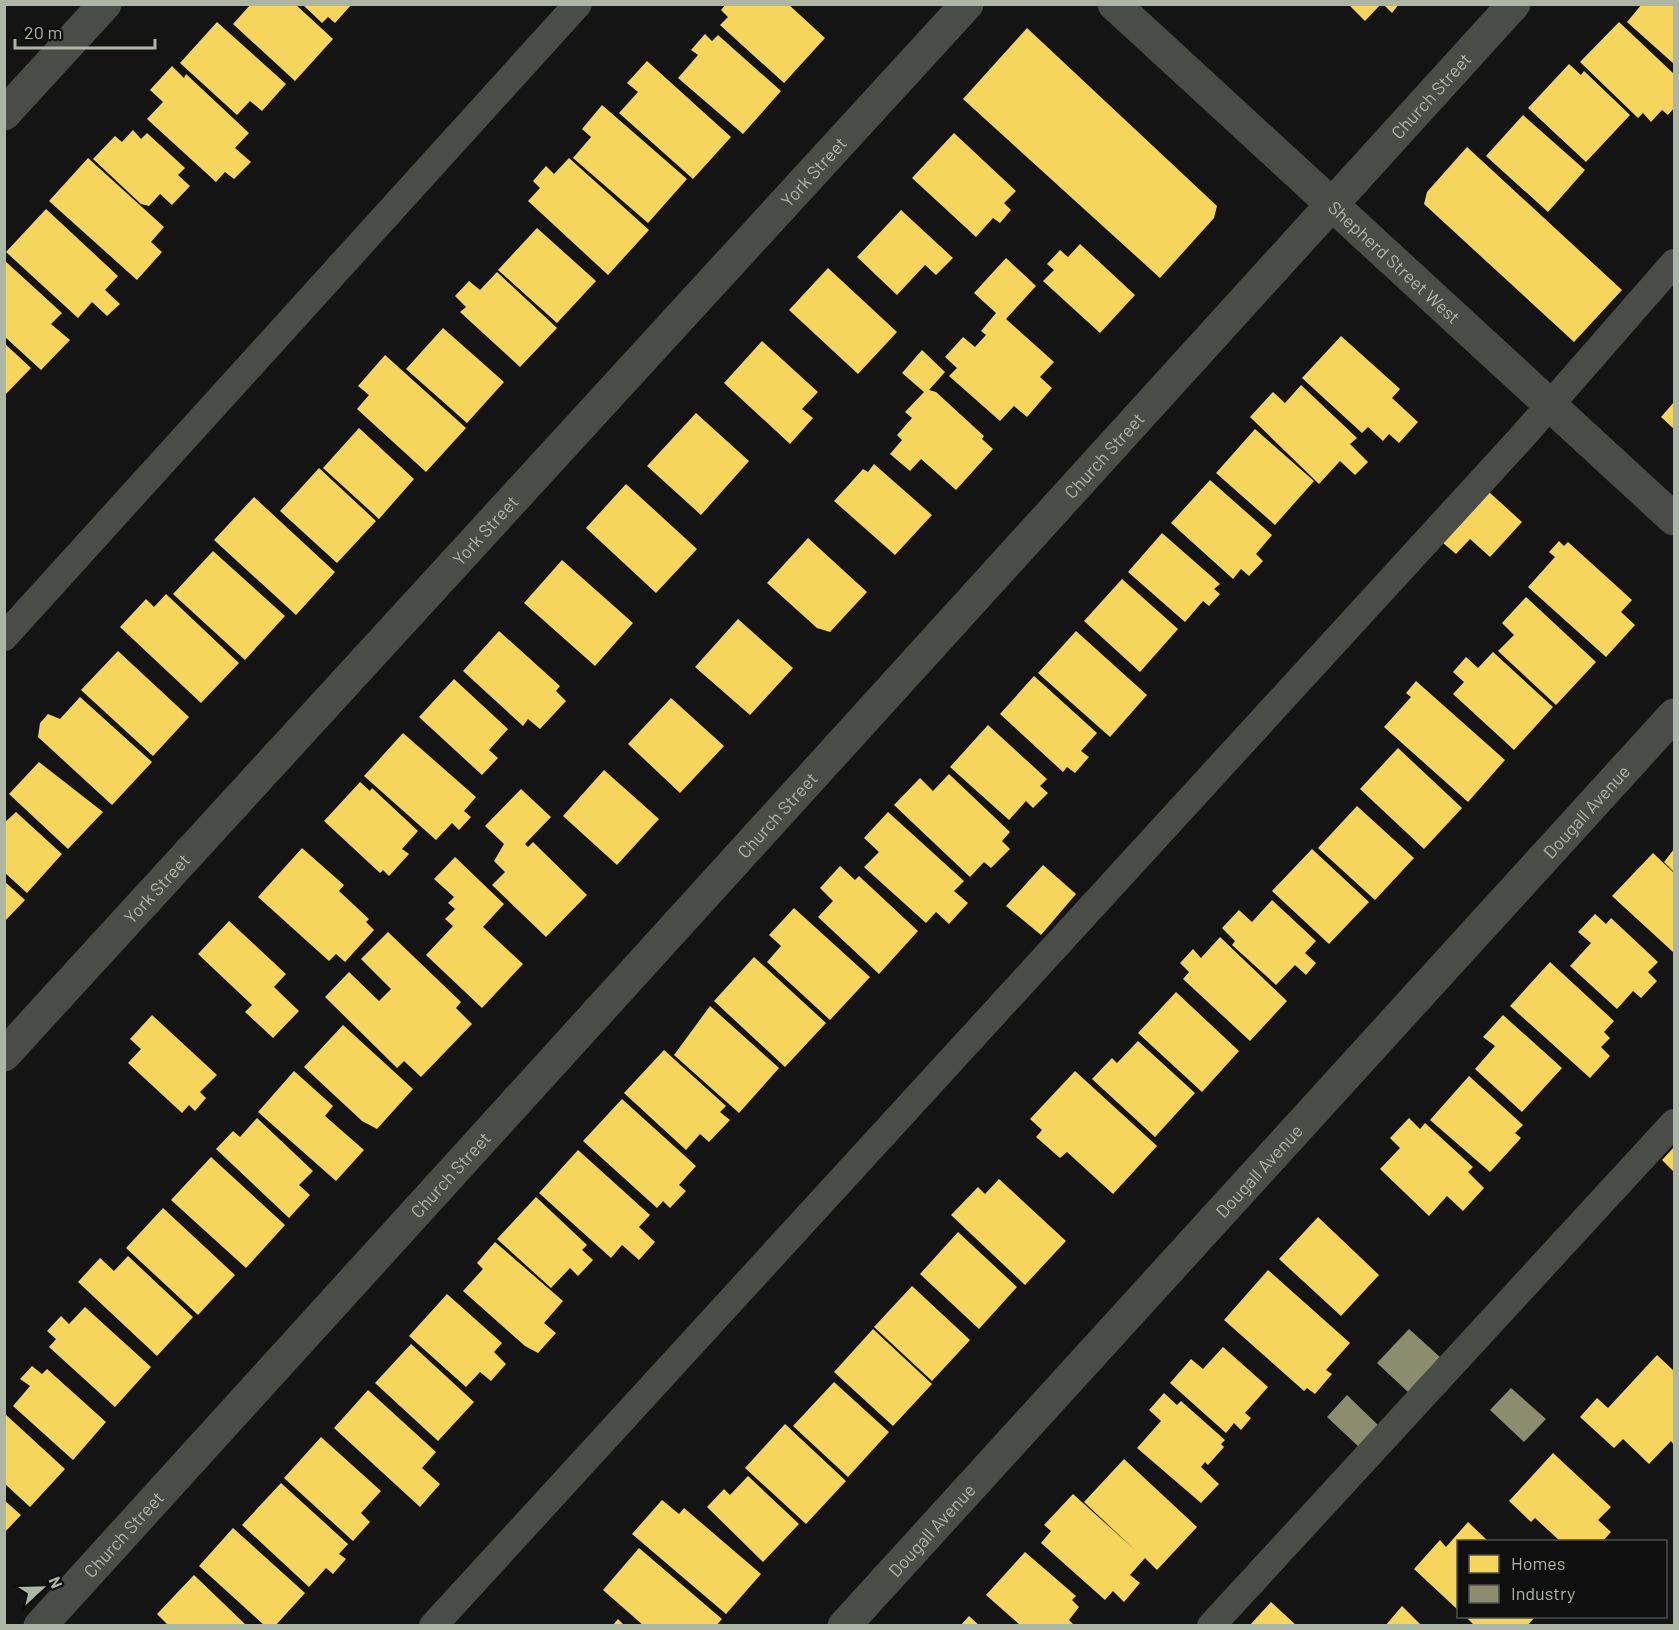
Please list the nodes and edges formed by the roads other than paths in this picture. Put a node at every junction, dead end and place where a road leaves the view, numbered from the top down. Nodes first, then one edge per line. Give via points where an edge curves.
1 (105, 4) edge
2 (578, 4) edge
3 (967, 4) edge
4 (1114, 4) edge
5 (1514, 4) edge
6 (4, 114) edge
7 (1332, 203) junction
8 (1674, 263) edge
9 (1551, 405) junction
10 (1674, 519) edge
11 (4, 637) edge
12 (1674, 715) edge
13 (4, 1055) edge
14 (1674, 1123) edge
15 (40, 1626) edge
16 (433, 1626) edge
17 (844, 1626) edge
18 (1211, 1626) edge

1 - 6 street
2 - 11 lane
3 - 13 street, York Street
4 - 7 street, Shepherd Street West
5 - 7 street, Church Street
7 - 9 street, Shepherd Street West
7 - 15 street, Church Street
8 - 9 lane
9 - 10 street, Shepherd Street West
9 - 16 lane
12 - 17 street, Dougall Avenue
14 - 18 lane

